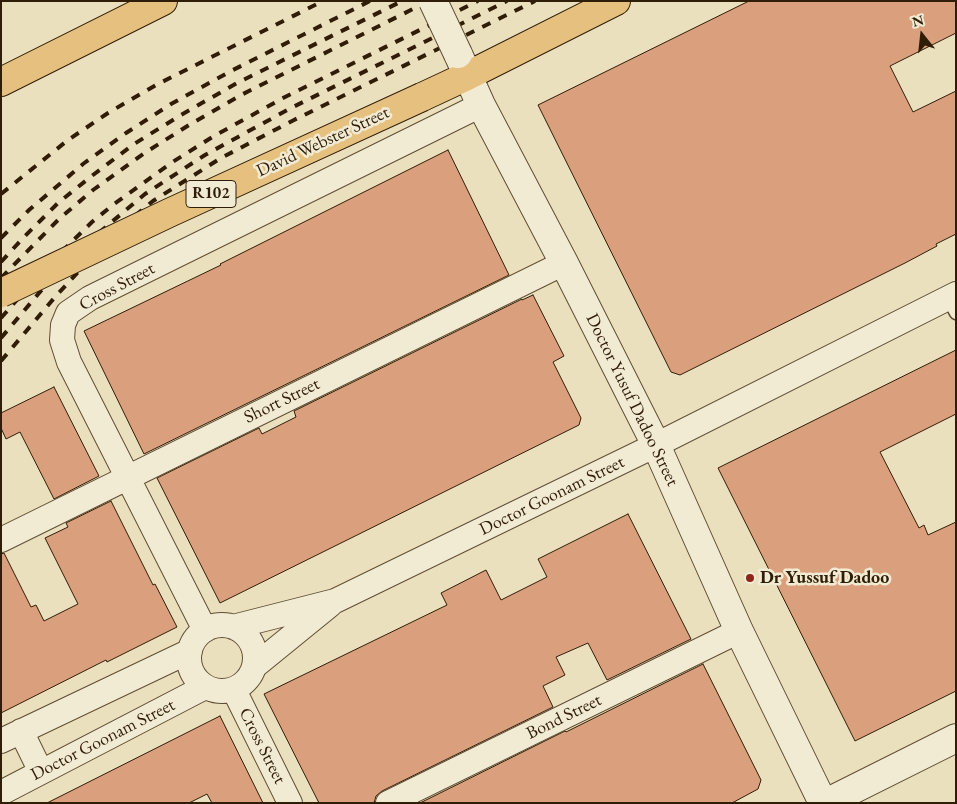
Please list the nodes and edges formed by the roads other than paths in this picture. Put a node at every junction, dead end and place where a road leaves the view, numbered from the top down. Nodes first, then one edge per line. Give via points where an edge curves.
1 (163, 1) edge
2 (433, 1) edge
3 (616, 1) edge
4 (462, 65) junction
5 (1, 82) edge
6 (481, 104) junction
7 (564, 262) junction
8 (1, 293) edge
9 (953, 301) edge
10 (656, 445) junction
11 (127, 477) junction
12 (1, 540) edge
13 (335, 601) junction
14 (233, 627) junction
15 (205, 630) junction
16 (739, 631) junction
17 (190, 651) junction
18 (255, 666) junction
19 (205, 687) junction
20 (234, 690) junction
21 (11, 736) edge
22 (956, 738) edge
23 (41, 772) junction
24 (1, 793) edge
25 (290, 803) edge
26 (388, 803) edge
27 (824, 803) edge

1 - 5 highway
2 - 4 street, Doctor Yusuf Dadoo Street, bridge
3 - 4 highway, David Webster Street / R102
4 - 6 street, Doctor Yusuf Dadoo Street
4 - 8 highway, David Webster Street / R102, bridge via 422,97
6 - 7 street, Doctor Yusuf Dadoo Street
6 - 11 street, Cross Street via 90,298 68,314 62,340 69,362
7 - 10 street, Doctor Yusuf Dadoo Street
7 - 11 street, Short Street
9 - 10 street, Doctor Goonam Street
10 - 13 street, Doctor Goonam Street
10 - 16 street, Doctor Yusuf Dadoo Street
11 - 12 street, Short Street
11 - 15 street, Cross Street
13 - 14 street
13 - 18 street
14 - 15 street via 219,625
14 - 18 street via 249,638 256,656
15 - 17 street via 192,643
16 - 26 street, Bond Street
16 - 27 street, Doctor Yusuf Dadoo Street
17 - 19 street via 192,672
17 - 21 street
18 - 20 street via 247,681
19 - 20 street via 219,692
19 - 23 street, Doctor Goonam Street
20 - 25 street, Cross Street
21 - 23 street
22 - 27 street
23 - 24 street, Doctor Goonam Street

